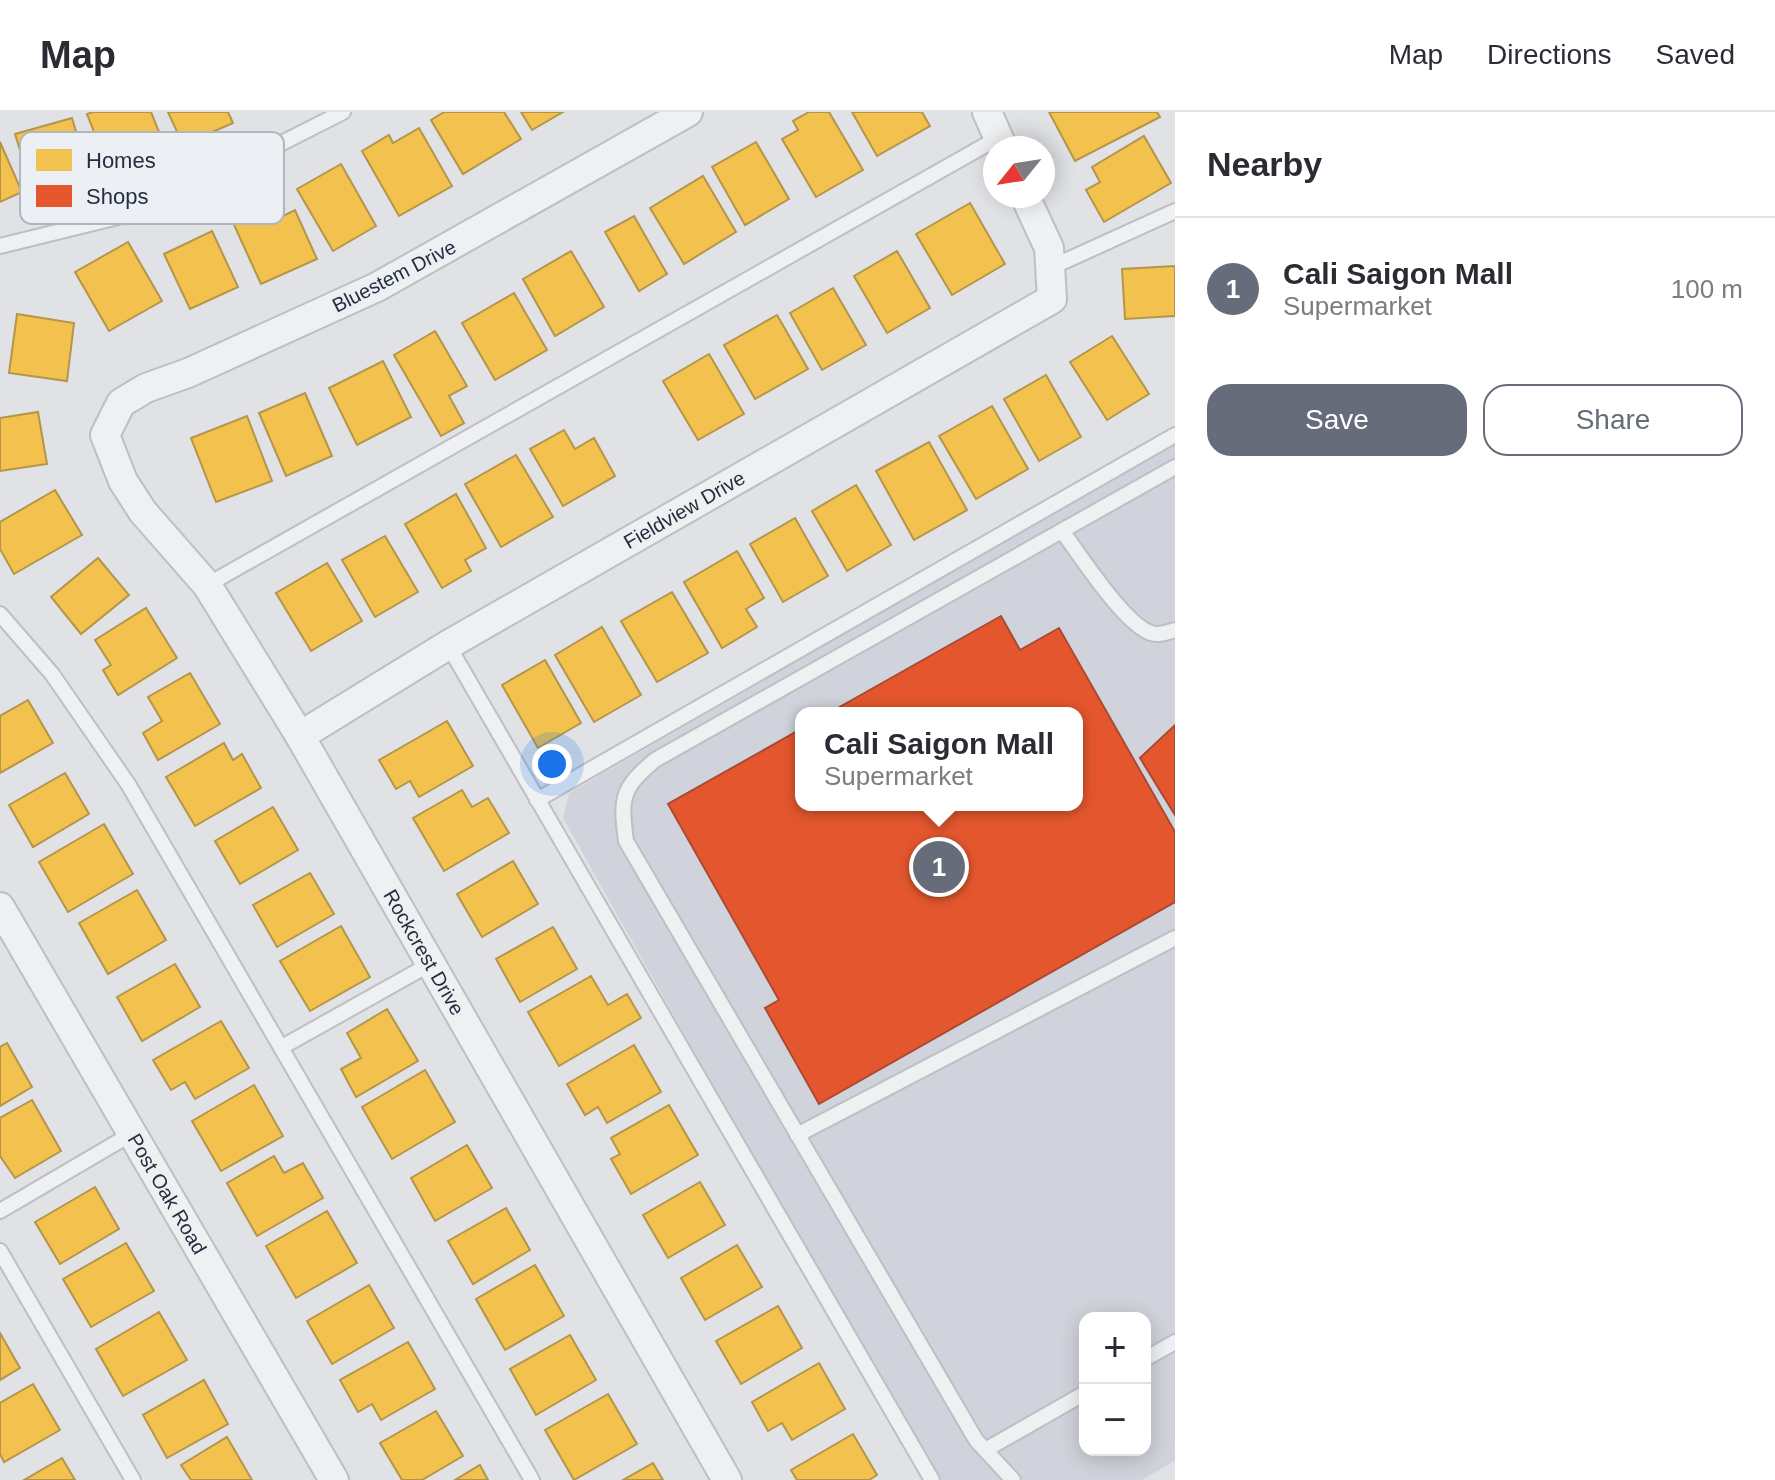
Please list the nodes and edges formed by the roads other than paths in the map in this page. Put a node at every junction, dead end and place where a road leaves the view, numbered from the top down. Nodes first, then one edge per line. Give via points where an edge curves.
1 (343, 112) edge
2 (688, 112) edge
3 (987, 112) edge
4 (998, 136) edge
5 (284, 145) edge
6 (983, 153) edge
7 (1031, 208) edge
8 (1175, 211) edge
9 (90, 224) edge
10 (0, 246) edge
11 (1053, 273) junction
12 (105, 435) joint
13 (1175, 435) edge
14 (1175, 467) edge
15 (1062, 531) junction
16 (207, 585) junction
17 (0, 614) edge
18 (1175, 630) edge
19 (448, 645) junction
20 (300, 736) junction
21 (537, 800) junction
22 (0, 907) edge
23 (1175, 938) edge
24 (432, 962) junction
25 (282, 1047) junction
26 (133, 1133) junction
27 (797, 1135) junction
28 (0, 1211) edge
29 (0, 1251) edge
30 (1175, 1342) edge
31 (1151, 1356) edge
32 (1079, 1396) edge
33 (985, 1450) junction
34 (133, 1480) edge
35 (334, 1480) edge
36 (532, 1480) edge
37 (727, 1480) edge
38 (932, 1480) edge
39 (1013, 1480) edge

1 - 5 lane
2 - 12 street, Bluestem Drive via 377,287 146,388 121,403
3 - 4 street
6 - 16 lane
7 - 11 street via 1049,248
8 - 11 lane
9 - 10 lane
11 - 19 street, Fieldview Drive via 1052,299
12 - 16 street, Rockcrest Drive via 123,481 143,512
13 - 21 lane
14 - 15 lane
15 - 18 lane via 1112,599 1149,633
15 - 27 lane via 668,752 628,782 622,816 626,841
16 - 20 street, Rockcrest Drive
17 - 25 lane via 52,674 128,784
19 - 20 street, Fieldview Drive
19 - 21 lane
20 - 24 street, Rockcrest Drive
21 - 38 lane
22 - 26 street, Post Oak Road
23 - 27 lane
24 - 25 lane
24 - 37 street, Rockcrest Drive
25 - 36 lane
26 - 28 lane
26 - 35 street, Post Oak Road
27 - 33 lane
29 - 34 lane
30 - 31 lane
32 - 33 lane
33 - 39 lane

